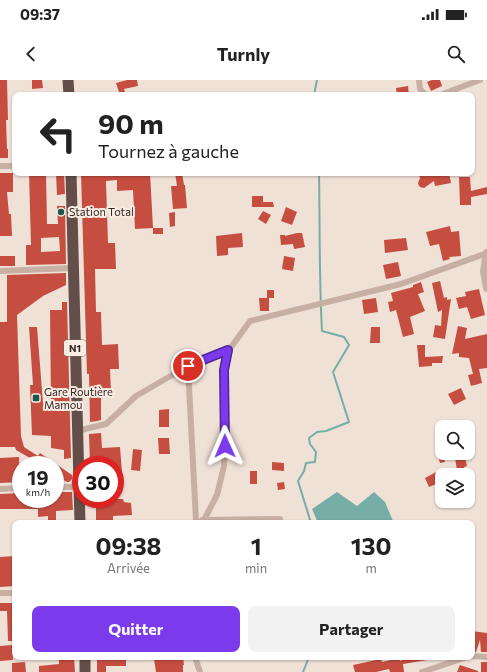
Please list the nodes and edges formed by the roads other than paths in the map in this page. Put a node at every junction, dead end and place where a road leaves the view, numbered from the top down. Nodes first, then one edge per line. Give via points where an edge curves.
1 (68, 80) edge
2 (419, 80) edge
3 (480, 80) edge
4 (69, 92) edge
5 (423, 92) edge
6 (448, 92) edge
7 (0, 166) edge
8 (12, 166) edge
9 (71, 176) edge
10 (487, 253) edge
11 (73, 268) junction
12 (0, 271) edge
13 (487, 288) edge
14 (228, 350) junction
15 (188, 366) junction
16 (77, 431) junction
17 (78, 456) edge
18 (12, 488) edge
19 (0, 489) edge
20 (80, 508) edge
21 (280, 519) dead end
22 (80, 520) edge
23 (194, 520) edge
24 (204, 520) edge
25 (253, 520) edge
26 (0, 593) edge
27 (12, 593) edge
28 (475, 656) edge
29 (487, 658) edge
30 (84, 660) edge
31 (196, 660) edge
32 (458, 660) edge
33 (85, 672) edge
34 (200, 672) edge
35 (422, 672) edge

1 - 4 highway
2 - 5 street
3 - 6 street
7 - 8 street
9 - 11 highway, N1
10 - 13 street via 484,271
10 - 14 street via 401,284 250,321
11 - 12 street
11 - 16 highway, N1
14 - 15 street
14 - 24 street via 224,370 224,466 217,495
15 - 16 street via 136,396 106,424
15 - 23 street
16 - 17 highway, N1
18 - 19 street
20 - 22 highway, N1
21 - 25 street
26 - 27 street
28 - 29 street
30 - 33 highway
31 - 34 street
32 - 35 street

